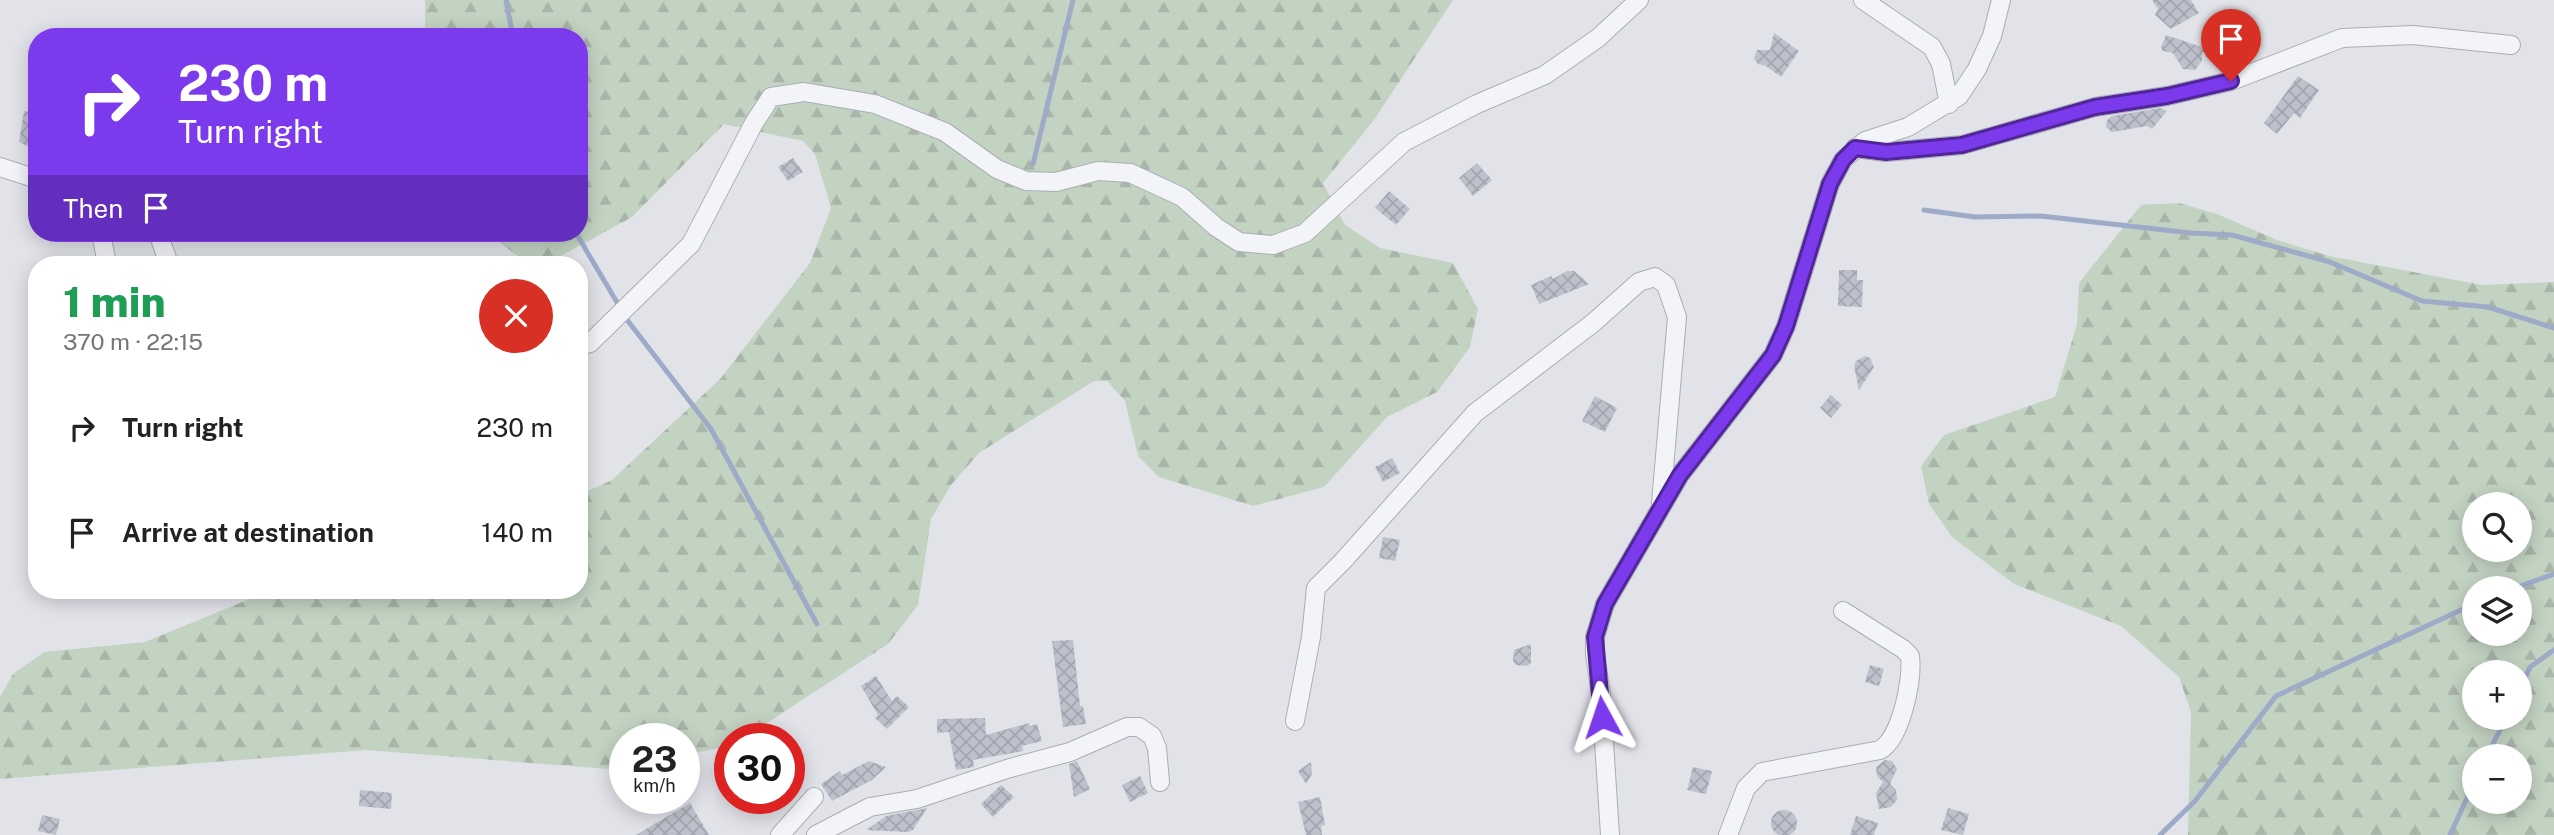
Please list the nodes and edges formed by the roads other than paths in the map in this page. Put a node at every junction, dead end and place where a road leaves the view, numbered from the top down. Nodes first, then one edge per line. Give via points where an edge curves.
1 (1639, 0) edge
2 (1863, 0) edge
3 (2001, 0) edge
4 (2511, 45) dead end
5 (1948, 104) junction
6 (1855, 148) junction
7 (0, 167) edge
8 (28, 176) edge
9 (588, 344) edge
10 (1660, 507) junction
11 (1843, 611) dead end
12 (1295, 721) dead end
13 (1160, 782) dead end
14 (814, 797) dead end
15 (780, 835) edge
16 (816, 835) edge
17 (1610, 835) edge
18 (1728, 835) edge

1 - 9 street via 1598,38 1545,75 1404,142 1305,233 1273,245 1239,242 1182,197 1130,173 1026,181 997,169 945,132 875,104 804,92 771,97 691,244
2 - 5 street via 1932,47 1941,64
3 - 5 street via 1977,69
4 - 6 street via 2423,36 2343,38 2231,81 2095,107 1962,145 1886,152
5 - 6 street via 1908,127
6 - 10 street via 1830,184 1773,355
7 - 8 street
10 - 12 street via 1677,317 1666,285 1655,277 1639,282 1475,413 1343,561 1320,580 1313,596 1311,637
10 - 17 street via 1605,604 1595,637
11 - 18 street via 1910,656 1893,741 1880,750 1762,772 1746,788
13 - 16 street via 1152,736 1139,727 1127,727 1070,752 917,799 870,807
14 - 15 street

